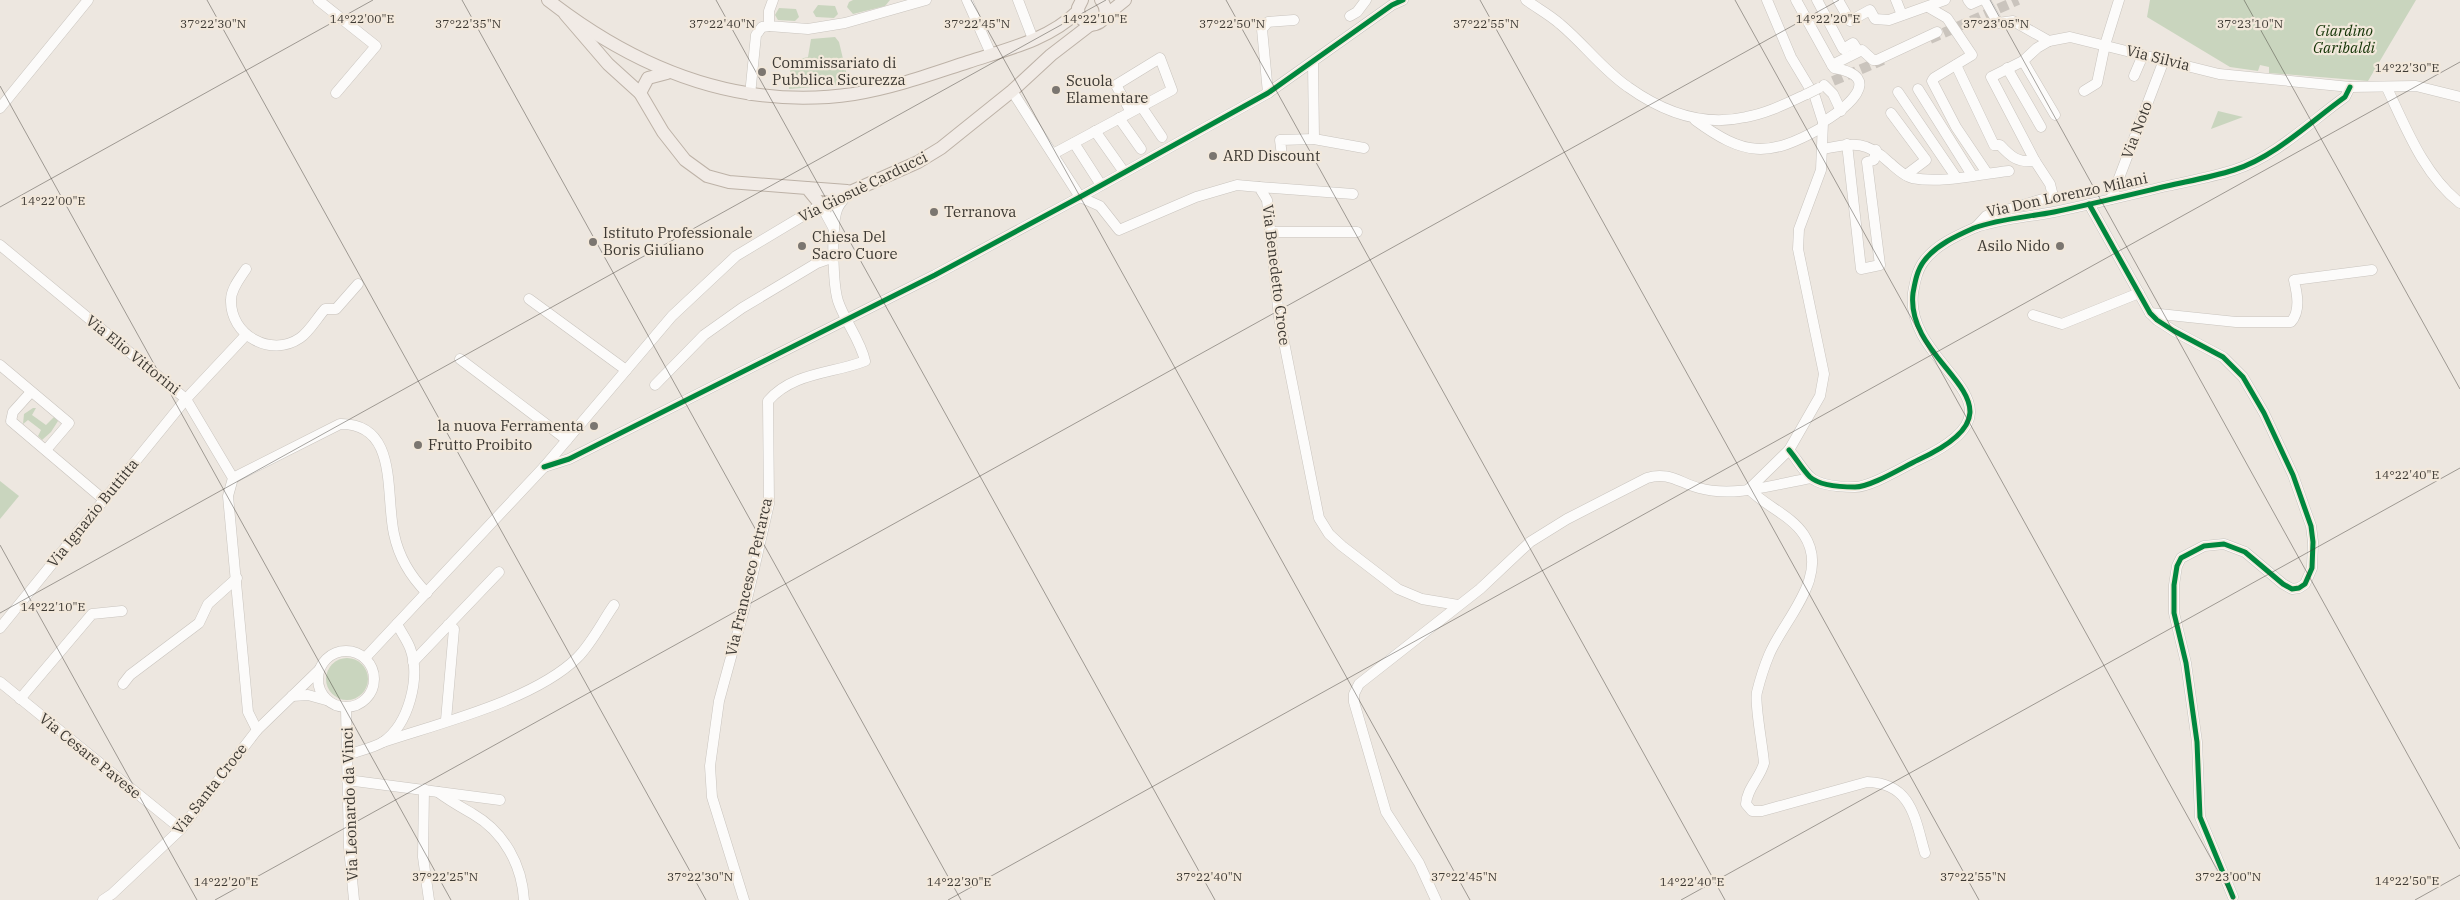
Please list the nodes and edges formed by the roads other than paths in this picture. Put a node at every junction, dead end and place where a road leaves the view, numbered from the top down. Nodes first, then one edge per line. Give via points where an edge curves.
1 (88, 0) edge
2 (318, 0) edge
3 (548, 0) edge
4 (773, 0) edge
5 (926, 0) edge
6 (967, 0) edge
7 (1018, 0) edge
8 (1082, 0) edge
9 (1125, 0) edge
10 (1366, 0) edge
11 (1403, 0) edge
12 (1526, 0) edge
13 (1767, 0) edge
14 (1796, 0) edge
15 (1817, 0) edge
16 (1838, 0) edge
17 (1896, 0) edge
18 (1945, 0) edge
19 (1968, 0) edge
20 (1980, 0) edge
21 (1985, 0) edge
22 (2120, 0) edge
23 (1104, 1) edge
24 (1929, 4) edge
25 (1077, 12) junction
26 (566, 14) junction
27 (1902, 15) junction
28 (1105, 16) junction
29 (1350, 16) dead end
30 (1294, 20) dead end
31 (1090, 25) junction
32 (769, 26) junction
33 (1937, 32) tunnel mouth
34 (1033, 39) junction
35 (605, 40) junction
36 (2049, 41) junction
37 (593, 45) junction
38 (2105, 45) junction
39 (1858, 51) junction
40 (991, 54) junction
41 (2143, 54) junction
42 (2164, 60) junction
43 (2023, 61) junction
44 (1313, 62) junction
45 (1832, 65) junction
46 (1956, 65) junction
47 (2007, 68) junction
48 (667, 73) junction
49 (2134, 76) dead end
50 (2350, 87) junction
51 (2387, 88) junction
52 (1918, 89) dead end
53 (1012, 91) junction
54 (2084, 91) dead end
55 (1898, 92) dead end
56 (336, 93) dead end
57 (640, 93) junction
58 (1268, 93) junction
59 (750, 96) junction
60 (2460, 97) edge
61 (1142, 106) junction
62 (0, 108) edge
63 (1841, 111) junction
64 (1131, 112) junction
65 (1891, 113) dead end
66 (2055, 114) dead end
67 (1119, 118) junction
68 (1694, 119) junction
69 (1722, 121) junction
70 (1822, 125) junction
71 (2041, 127) dead end
72 (1095, 131) junction
73 (1162, 138) dead end
74 (1314, 139) junction
75 (1727, 141) junction
76 (1074, 143) junction
77 (1847, 144) junction
78 (1364, 148) dead end
79 (1141, 149) dead end
80 (1823, 149) junction
81 (1876, 150) junction
82 (1053, 154) junction
83 (1282, 156) dead end
84 (2035, 161) junction
85 (2008, 170) dead end
86 (1124, 172) junction
87 (1987, 173) junction
88 (1906, 175) junction
89 (1972, 175) junction
90 (1956, 177) junction
91 (1101, 185) junction
92 (1260, 186) junction
93 (807, 188) junction
94 (848, 191) junction
95 (1353, 194) dead end
96 (1080, 197) junction
97 (2111, 199) junction
98 (2460, 203) edge
99 (2089, 204) junction
100 (820, 205) junction
101 (1976, 227) junction
102 (834, 229) junction
103 (1270, 232) junction
104 (1357, 232) dead end
105 (0, 245) edge
106 (834, 257) junction
107 (246, 269) dead end
108 (2372, 270) dead end
109 (358, 284) dead end
110 (2139, 293) junction
111 (529, 299) dead end
112 (2150, 313) junction
113 (2033, 315) dead end
114 (847, 318) junction
115 (245, 336) junction
116 (460, 359) dead end
117 (0, 365) edge
118 (626, 370) junction
119 (655, 385) dead end
120 (31, 392) junction
121 (186, 399) junction
122 (567, 440) junction
123 (46, 450) junction
124 (1789, 450) junction
125 (544, 467) junction
126 (233, 478) junction
127 (1811, 478) junction
128 (1749, 489) junction
129 (103, 498) junction
130 (499, 572) dead end
131 (237, 578) junction
132 (426, 593) junction
133 (614, 605) dead end
134 (1458, 605) junction
135 (122, 611) dead end
136 (397, 624) junction
137 (448, 625) junction
138 (0, 628) edge
139 (365, 658) junction
140 (413, 662) junction
141 (319, 670) junction
142 (0, 682) edge
143 (123, 684) dead end
144 (292, 696) junction
145 (20, 699) junction
146 (326, 700) junction
147 (346, 708) junction
148 (446, 720) junction
149 (257, 730) junction
150 (383, 742) junction
151 (347, 755) junction
152 (347, 780) junction
153 (424, 789) junction
154 (437, 791) junction
155 (500, 800) dead end
156 (181, 829) junction
157 (1925, 853) dead end
158 (2233, 897) dead end
159 (103, 900) edge
160 (354, 900) edge
161 (429, 900) edge
162 (524, 900) edge
163 (744, 900) edge
164 (1436, 900) edge

1 - 62 street
2 - 56 street via 376,46
3 - 26 main road
4 - 32 street
5 - 32 street via 836,25 808,29
6 - 40 street
7 - 34 street
8 - 25 main road
9 - 28 main road, Via Giosuè Carducci
10 - 29 street
11 - 44 street
12 - 68 street via 1560,23 1627,86 1665,109
13 - 70 street via 1792,57 1815,97
14 - 45 street
15 - 39 street via 1842,49 1853,43
16 - 27 street via 1850,21 1870,10 1875,19 1889,20
17 - 27 street
18 - 24 street
19 - 20 street via 1971,4
21 - 36 street via 1998,23 2013,22
22 - 38 street
23 - 28 main road
24 - 27 street
24 - 46 street via 1947,18 1972,55
25 - 31 main road via 1082,21
25 - 34 main road via 1068,22
26 - 35 main road
26 - 37 main road
28 - 31 main road, Via Giosuè Carducci via 1099,23
30 - 58 street via 1268,22 1262,29
31 - 53 main road, Via Giosuè Carducci
32 - 59 street via 762,27 756,36
33 - 39 street via 1877,60 1866,52
34 - 40 main road
35 - 37 main road via 597,38
35 - 48 main road
36 - 38 street, Via Silvia via 2070,37
36 - 43 street
37 - 57 main road via 608,64
38 - 41 street, Via Silvia
38 - 54 street via 2098,83
39 - 45 street
40 - 59 main road via 855,94 794,99
41 - 42 street, Via Silvia
41 - 49 street
42 - 50 street, Via Silvia via 2219,74
42 - 97 street, Via Noto
43 - 47 street
43 - 66 street
44 - 58 street
44 - 74 street
45 - 63 street via 1853,73 1858,80 1859,90 1855,98
46 - 84 street via 1994,145 2000,145 2012,158
46 - 87 street via 1932,81 1956,127
47 - 71 street
47 - 84 street via 1991,77
48 - 57 main road via 648,78
48 - 59 main road
50 - 51 street
50 - 97 street, Via Don Lorenzo Milani via 2345,97 2258,161
51 - 60 street via 2416,86
51 - 98 street via 2428,167 2444,190
52 - 89 street
53 - 82 street
53 - 94 main road, Via Giosuè Carducci via 941,148 918,162
55 - 90 street
57 - 93 main road via 663,132 686,160 707,176 729,182
58 - 86 street
61 - 64 street
61 - 64 street via 1172,90 1160,58 1116,85
61 - 73 street
63 - 69 street, bridge via 1826,85 1760,114
63 - 70 street
64 - 67 street
65 - 88 street via 1926,160
67 - 72 street
67 - 79 street
68 - 69 street
68 - 75 street
69 - 75 street
70 - 75 street via 1774,149 1750,150
70 - 80 street
72 - 76 street
72 - 86 street
74 - 78 street
74 - 83 street via 1280,140
76 - 82 street
76 - 91 street
77 - 80 street
77 - 81 street
77 - 81 street via 1861,269 1880,265 1867,162 1874,160
80 - 124 street via 1821,170 1799,229 1798,249 1824,374 1820,396
81 - 88 street
82 - 96 street
84 - 101 street via 2050,184 2053,196 1986,216
85 - 87 street
86 - 91 street
87 - 89 street
88 - 90 street via 1929,180
89 - 90 street
91 - 96 street
92 - 95 street
92 - 96 street, Via Benedetto Croce via 1237,185 1196,197 1119,230 1100,206
92 - 103 street, Via Benedetto Croce via 1267,200
93 - 94 main road
93 - 100 main road
94 - 100 main road, Via Giosuè Carducci
94 - 102 street, Via Francesco Petrarca via 837,209
96 - 114 street
97 - 99 street, Via Don Lorenzo Milani
99 - 101 street, Via Don Lorenzo Milani
99 - 110 street
100 - 102 street
100 - 118 street, Via Giosuè Carducci via 736,256 672,316
101 - 127 street, Via Don Lorenzo Milani via 1951,239 1923,262 1915,281 1912,301 1921,337 1968,398 1969,422 1935,453 1860,487 1834,485
102 - 106 street, Via Francesco Petrarca
103 - 104 street
103 - 134 street, Via Benedetto Croce via 1279,317 1319,518 1335,540 1398,589 1422,599
105 - 121 street, Via Elio Vittorini
106 - 114 street, Via Francesco Petrarca via 838,301
106 - 119 street via 810,267 718,324 679,358
107 - 115 street via 236,283 231,300 235,318
108 - 112 street via 2294,280 2298,295 2295,318 2291,322 2236,322
109 - 115 street via 336,309 325,309 300,338 292,342 270,346
110 - 112 street
110 - 113 street via 2062,324
111 - 118 street
112 - 158 street via 2174,331 2223,357 2243,377 2293,475 2311,526 2312,568 2305,584 2299,588 2292,589 2283,584 2244,552 2224,544 2204,546 2182,558 2174,585 2174,613 2186,664 2197,742 2200,818
114 - 125 street via 569,459
114 - 163 street, Via Francesco Petrarca via 865,361 801,377 768,400 769,504 719,701 710,766 712,797
115 - 121 street, Via Ignazio Buttitta
116 - 122 street
117 - 120 street
118 - 122 street, Via Giosuè Carducci
120 - 123 street via 13,412 11,421
120 - 123 street via 69,423
121 - 126 street, Via Elio Vittorini
121 - 129 street, Via Ignazio Buttitta
122 - 125 street, Via Giosuè Carducci
123 - 129 street
124 - 127 street
124 - 128 street
125 - 132 street, Via Giosuè Carducci
126 - 131 street via 228,496
126 - 132 street via 340,424 353,423 367,430 384,452 394,533 404,564
127 - 128 street
128 - 134 street via 1718,491 1699,488 1670,476 1658,474 1647,478 1530,542
128 - 157 street via 1804,534 1813,562 1810,578 1769,655 1756,694 1764,763 1762,772 1747,794 1746,804 1752,811 1762,811 1874,782 1906,798
129 - 138 street, Via Ignazio Buttitta
130 - 137 street
131 - 143 street via 208,604 199,623 130,675
131 - 149 street via 248,712
132 - 136 street
133 - 148 street via 588,644 558,672 510,699
134 - 164 street via 1359,684 1354,694 1386,812 1419,863
135 - 145 street via 92,614
136 - 139 street
136 - 140 street
137 - 140 street
137 - 148 street via 454,629
139 - 141 street via 357,653 338,652 329,656
139 - 147 street via 374,675 370,694 364,702
140 - 150 street via 410,700 400,724
141 - 144 street, Via Santa Croce
141 - 146 street via 318,686
142 - 145 street, Via Cesare Pavese
144 - 146 street via 308,694
144 - 149 street, Via Santa Croce
145 - 156 street, Via Cesare Pavese
146 - 147 street
147 - 151 street, Via Leonardo da Vinci
148 - 150 street
149 - 156 street, Via Santa Croce
150 - 151 street
151 - 152 street, Via Leonardo da Vinci
152 - 153 street
152 - 160 street, Via Leonardo da Vinci
153 - 154 street
153 - 161 street via 423,857
154 - 155 street
154 - 162 street via 490,826 512,852 519,868
156 - 159 street, Via Santa Croce

